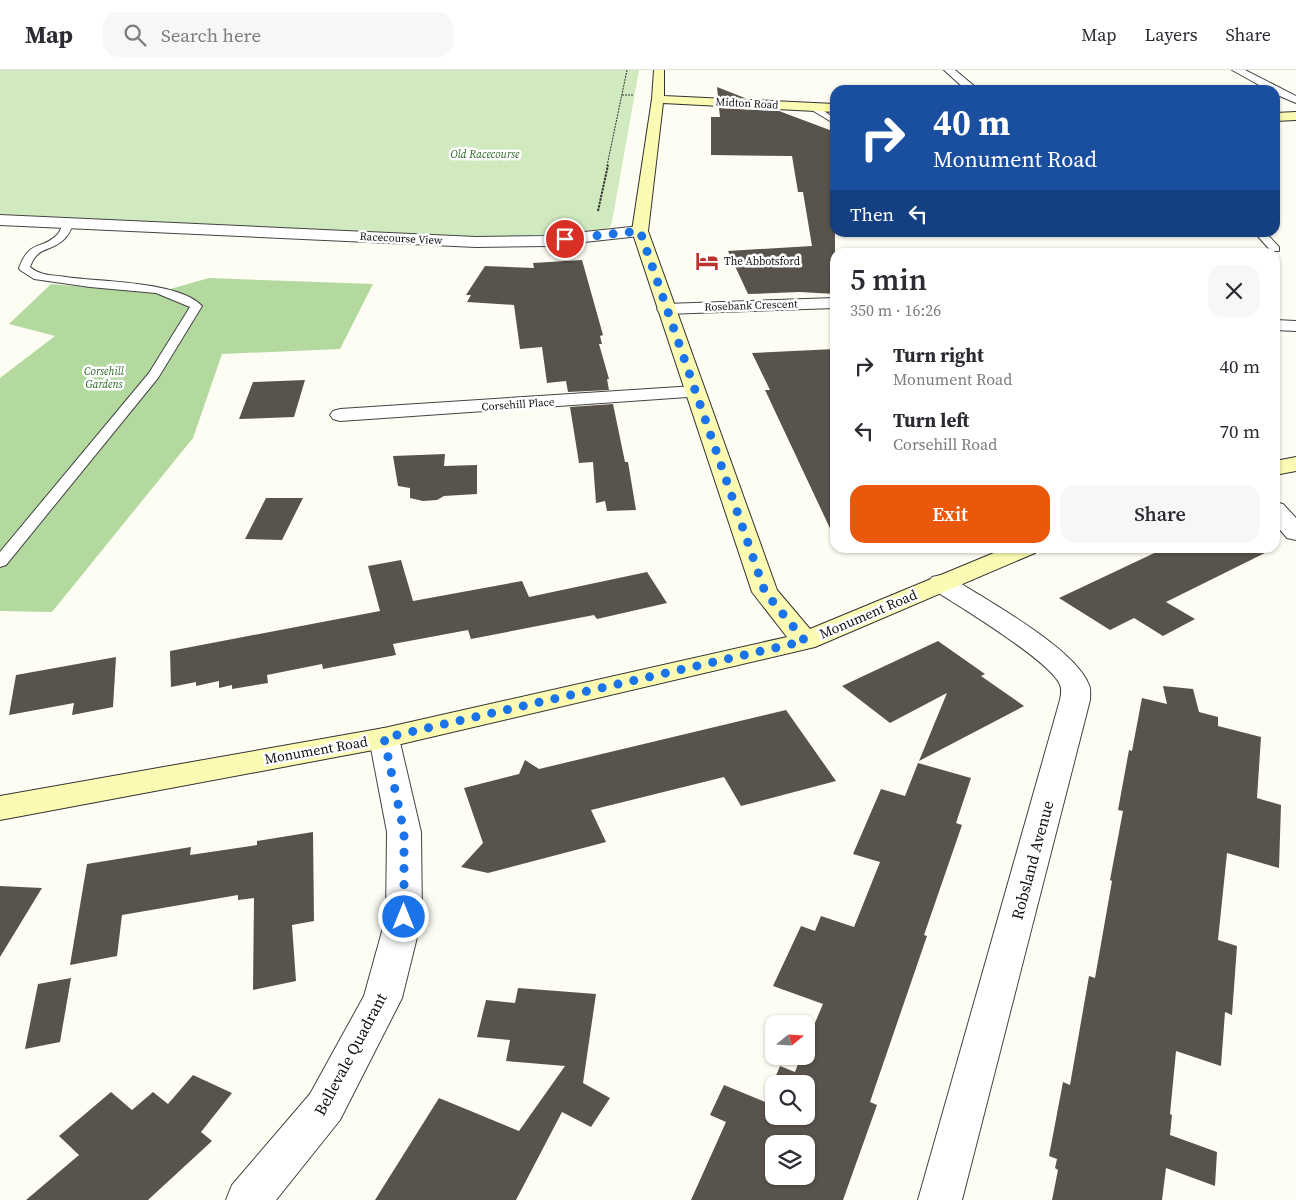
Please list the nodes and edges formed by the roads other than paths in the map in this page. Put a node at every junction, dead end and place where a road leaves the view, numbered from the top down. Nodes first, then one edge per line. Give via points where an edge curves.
1 (659, 70) edge
2 (949, 70) edge
3 (1237, 70) edge
4 (966, 85) edge
5 (1266, 85) edge
6 (1280, 92) edge
7 (658, 99) junction
8 (1296, 100) edge
9 (813, 106) junction
10 (830, 108) edge
11 (1296, 116) edge
12 (1280, 117) edge
13 (830, 118) edge
14 (0, 220) edge
15 (69, 224) junction
16 (640, 231) junction
17 (1263, 237) edge
18 (1274, 248) edge
19 (830, 304) edge
20 (666, 309) junction
21 (1280, 325) edge
22 (1296, 326) edge
23 (696, 392) junction
24 (340, 415) dead end
25 (1296, 464) edge
26 (1280, 467) edge
27 (1280, 514) edge
28 (1296, 532) edge
29 (1014, 553) edge
30 (0, 562) edge
31 (941, 583) junction
32 (805, 641) junction
33 (384, 738) junction
34 (0, 808) edge
35 (248, 1200) edge
36 (940, 1200) edge

1 - 7 street
2 - 4 street
3 - 5 street
6 - 8 street
7 - 9 street, Midton Road
7 - 16 street
9 - 10 street, Midton Road
9 - 13 lane
11 - 12 street
14 - 15 street, Racecourse View
15 - 16 street, Racecourse View via 476,242 547,240
15 - 30 lane via 61,237 37,247 27,257 24,268 34,276 158,290 196,306 154,375
16 - 20 street
17 - 18 lane
19 - 20 street, Rosebank Crescent
20 - 23 street
21 - 22 street
23 - 24 street, Corsehill Place
23 - 32 street via 765,592
25 - 26 street
27 - 28 street
29 - 31 street, Monument Road
31 - 32 street, Monument Road
31 - 36 street, Robsland Avenue via 1053,657 1069,673 1075,685 1075,700
32 - 33 street, Monument Road
33 - 34 street, Monument Road
33 - 35 street, Bellevale Quadrant via 404,832 404,917 383,998 325,1107

